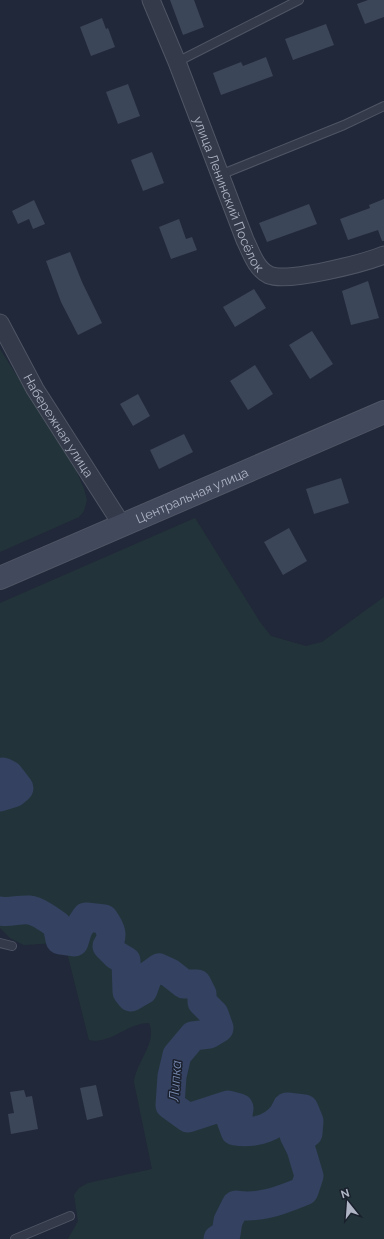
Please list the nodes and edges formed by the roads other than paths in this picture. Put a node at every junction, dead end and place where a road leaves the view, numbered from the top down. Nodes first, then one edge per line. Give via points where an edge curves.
1 (151, 0) edge
2 (299, 0) edge
3 (177, 62) junction
4 (384, 106) edge
5 (220, 175) junction
6 (384, 255) edge
7 (0, 323) edge
8 (384, 412) edge
9 (122, 525) junction
10 (0, 578) edge
11 (0, 943) edge
12 (12, 946) dead end
13 (70, 1216) dead end
14 (15, 1239) edge

1 - 3 street, улица Ленинский Посёлок
2 - 3 lane
3 - 5 street, улица Ленинский Посёлок
4 - 5 lane via 344,125
5 - 6 street, улица Ленинский Посёлок via 245,240 259,268 269,275 280,277 332,269
7 - 9 street, Набережная улица via 35,389
8 - 9 main road, Центральная улица
9 - 10 main road, Центральная улица
11 - 12 lane
13 - 14 lane

